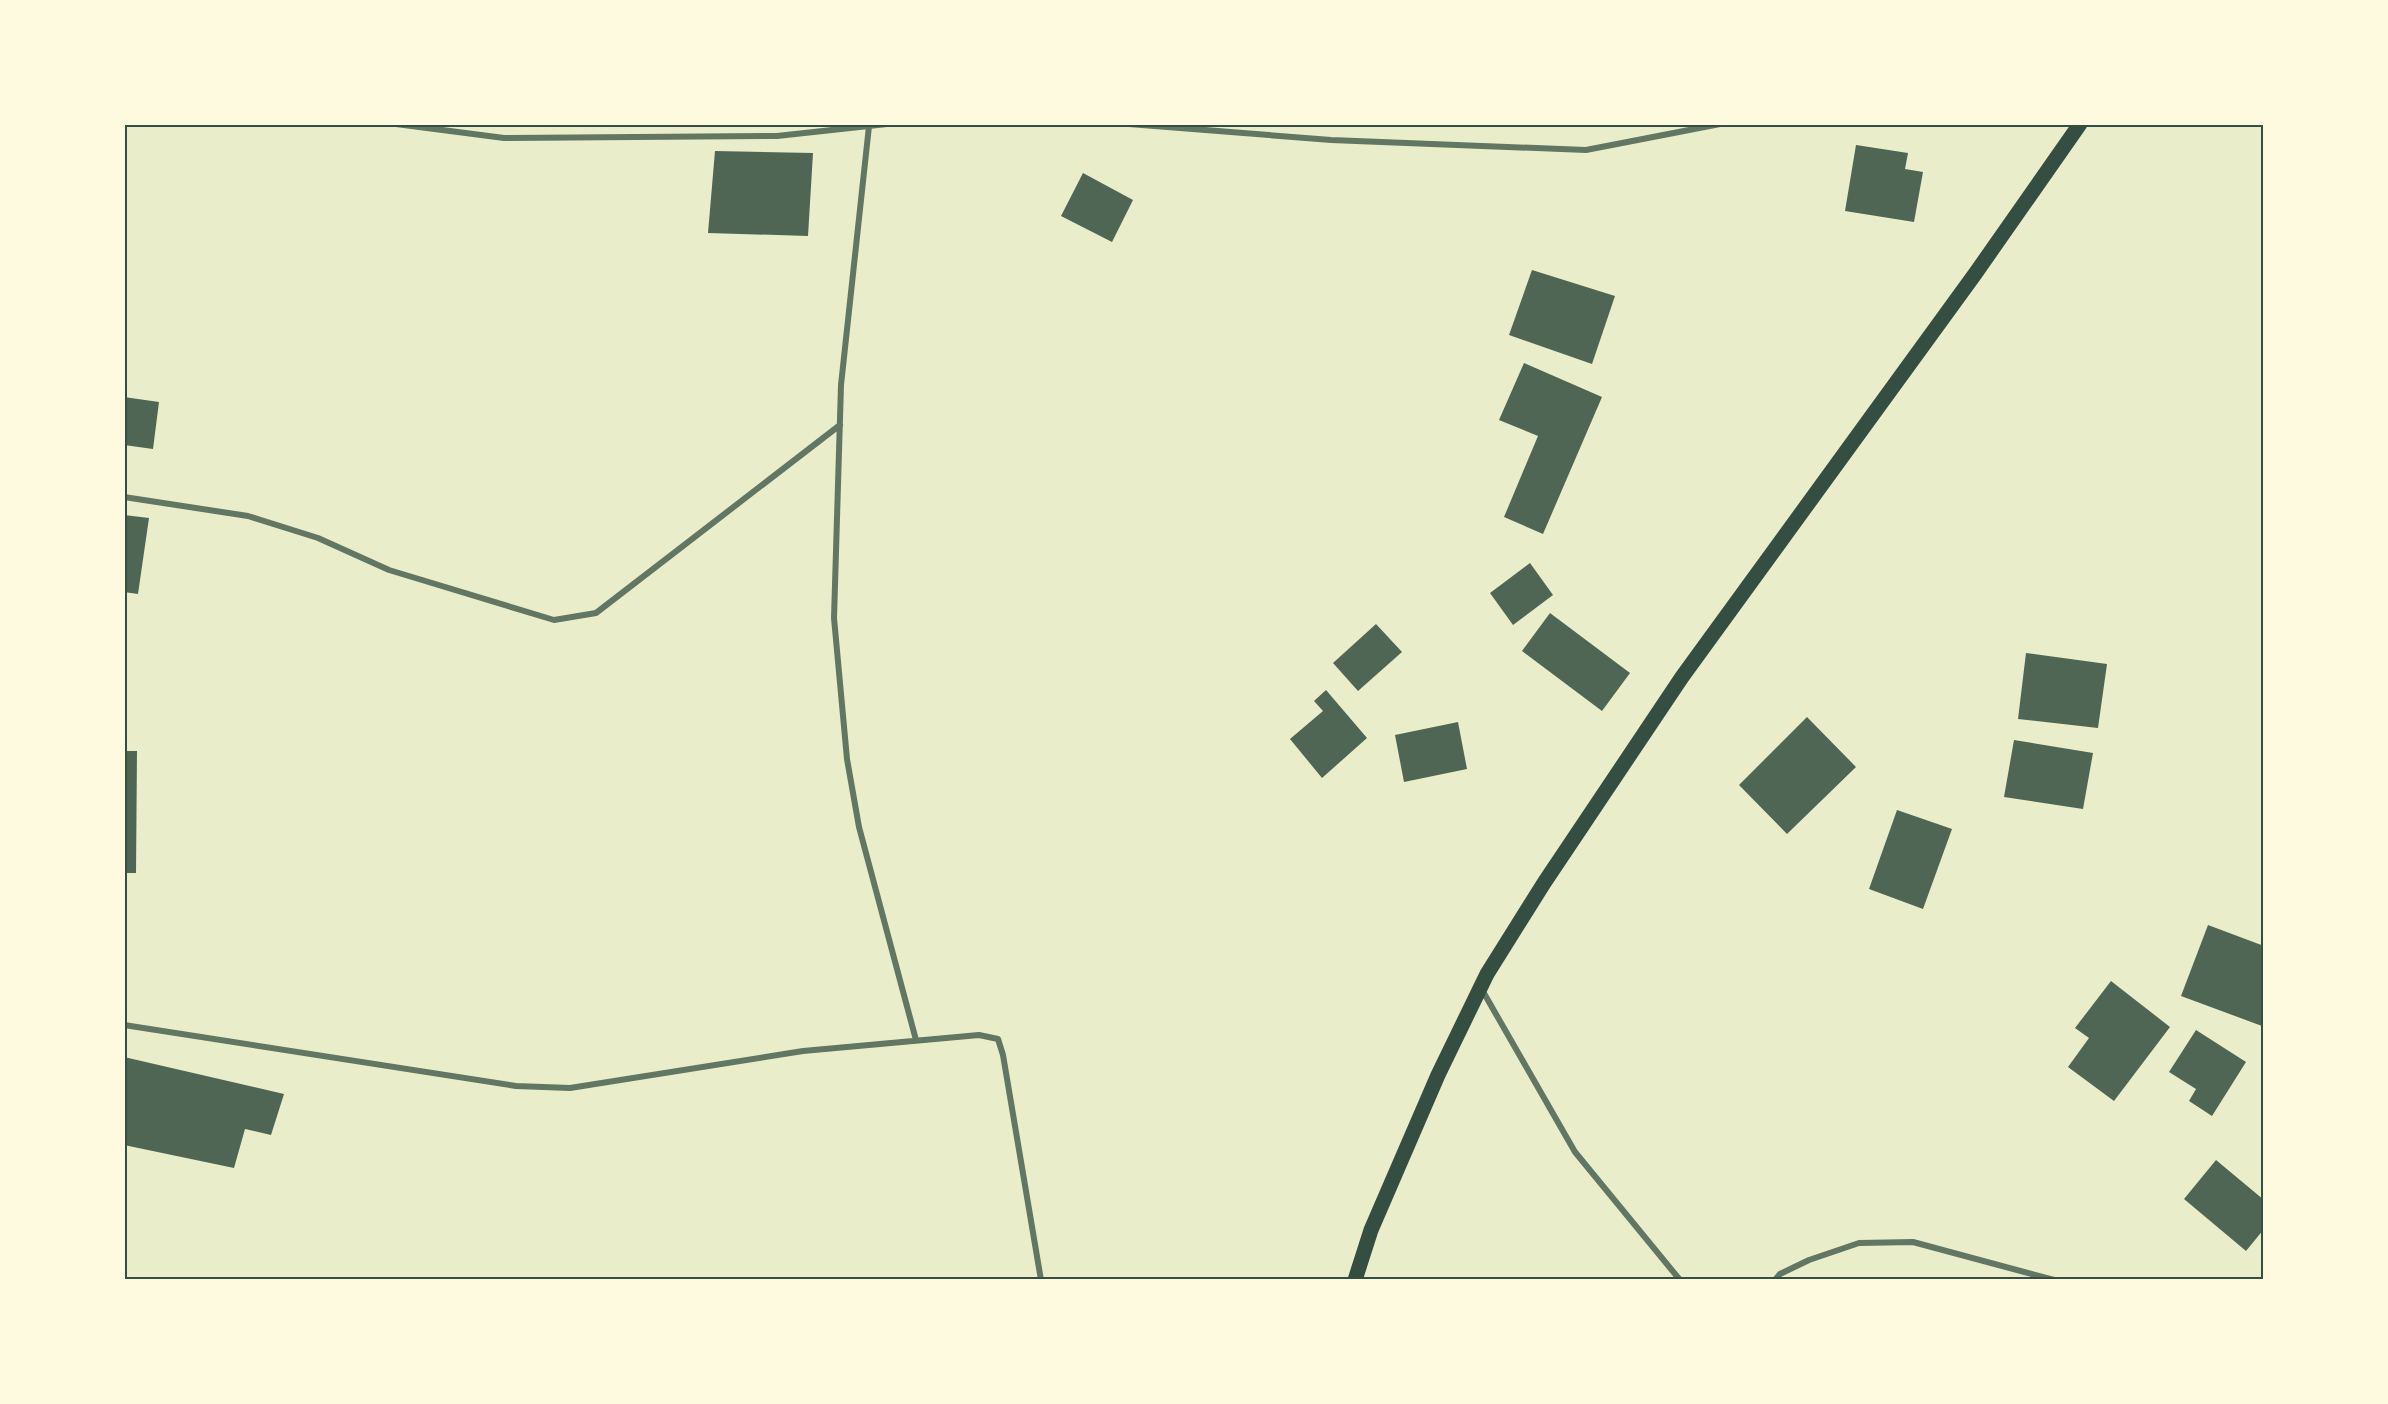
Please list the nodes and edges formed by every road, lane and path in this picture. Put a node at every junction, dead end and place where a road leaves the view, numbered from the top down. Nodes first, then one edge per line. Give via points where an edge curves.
1 (396, 124) edge
2 (887, 124) edge
3 (1129, 124) edge
4 (1720, 124) edge
5 (2080, 124) edge
6 (869, 126) junction
7 (840, 424) junction
8 (124, 497) edge
9 (1481, 987) junction
10 (124, 1025) edge
11 (916, 1040) junction
12 (1041, 1280) edge
13 (1355, 1280) edge
14 (1680, 1280) edge
15 (1776, 1280) edge
16 (2054, 1280) edge

1 - 6 street via 504,138 777,136
2 - 6 street
3 - 4 street via 1331,140 1586,150
5 - 9 main road via 1682,677 1544,883
6 - 7 street
7 - 8 street via 596,613 554,620 389,570 318,538 248,516
7 - 11 street via 834,618 847,759 859,827
9 - 13 main road via 1371,1230
9 - 14 street via 1575,1152
10 - 11 street via 480,1081 570,1088 803,1051
11 - 12 street via 979,1035 998,1040
15 - 16 street via 1780,1274 1809,1260 1859,1243 1913,1242

